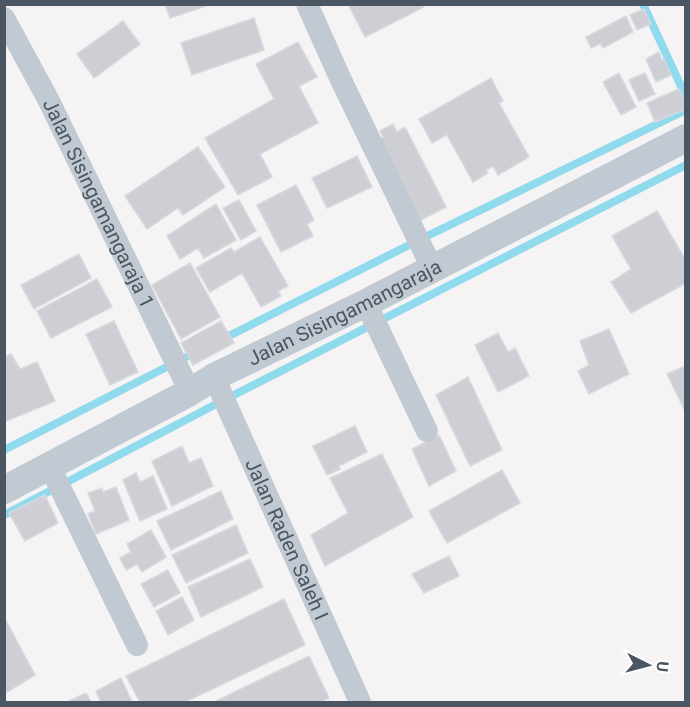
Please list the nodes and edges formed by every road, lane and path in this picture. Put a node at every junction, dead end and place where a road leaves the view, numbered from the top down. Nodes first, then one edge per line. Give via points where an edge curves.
1 (307, 4) edge
2 (4, 18) edge
3 (686, 138) edge
4 (432, 268) junction
5 (366, 303) junction
6 (214, 377) junction
7 (190, 392) junction
8 (427, 432) dead end
9 (50, 466) junction
10 (4, 490) edge
11 (137, 645) dead end
12 (360, 702) edge

1 - 4 street
2 - 7 street, Jalan Sisingamangaraja 1 via 49,100
3 - 4 street, Jalan Sisingamangaraja
4 - 5 street, Jalan Sisingamangaraja
5 - 6 street, Jalan Sisingamangaraja
5 - 8 street
6 - 7 street, Jalan Sisingamangaraja
6 - 12 street, Jalan Raden Saleh I
7 - 9 street, Jalan Sisingamangaraja
9 - 10 street, Jalan Sisingamangaraja
9 - 11 street

